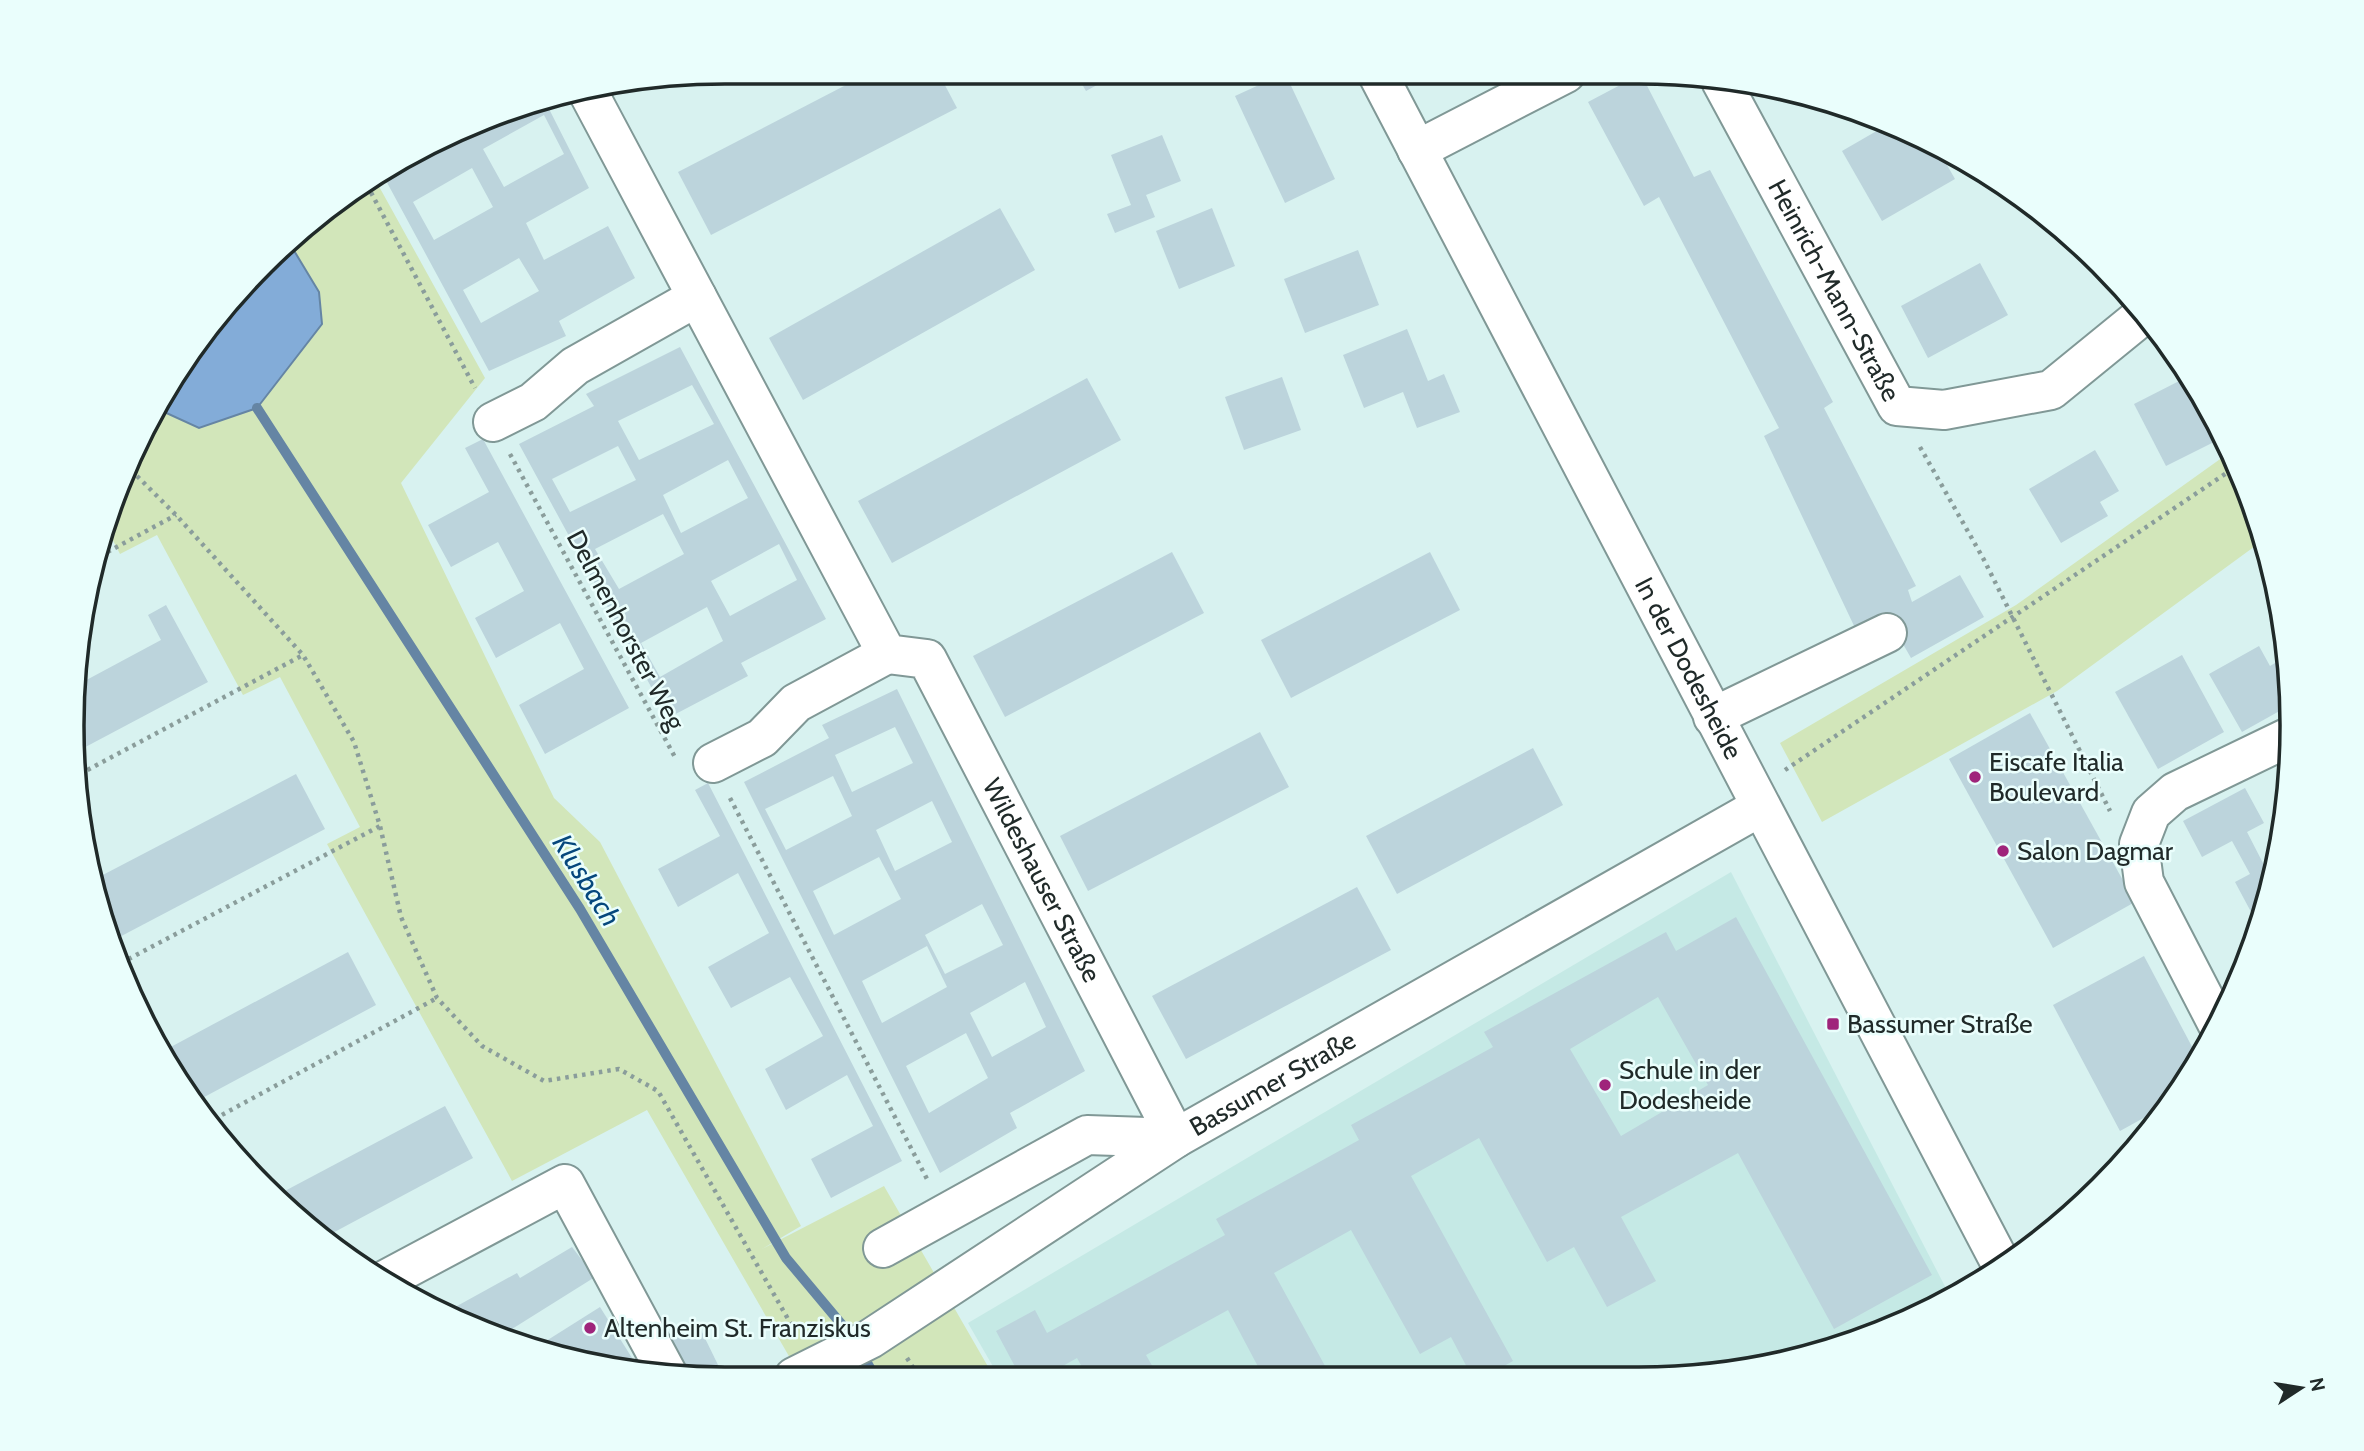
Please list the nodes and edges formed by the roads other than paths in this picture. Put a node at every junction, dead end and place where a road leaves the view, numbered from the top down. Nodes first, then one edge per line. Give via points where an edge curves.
1 (1383, 84) edge
2 (1545, 84) edge
3 (1726, 90) edge
4 (591, 98) edge
5 (1417, 150) junction
6 (696, 297) junction
7 (2136, 321) edge
8 (492, 422) road end
9 (1887, 633) dead end
10 (887, 654) junction
11 (1713, 717) junction
12 (2280, 741) edge
13 (713, 763) road end
14 (1760, 807) junction
15 (2212, 1013) edge
16 (1176, 1138) junction
17 (883, 1248) dead end
18 (1997, 1257) edge
19 (395, 1275) edge
20 (662, 1364) edge
21 (816, 1367) edge

1 - 5 street, In der Dodesheide
2 - 5 street
3 - 7 street, Heinrich-Mann-Straße via 1897,406 1944,410 2051,390
4 - 6 street
5 - 11 street, In der Dodesheide
6 - 8 street via 575,366 533,402
6 - 10 street
9 - 11 street
10 - 13 street via 796,703 762,738
10 - 16 street, Wildeshauser Straße via 927,659
11 - 14 street, In der Dodesheide
12 - 15 street via 2175,792 2151,813 2139,844 2144,882
14 - 16 street, Bassumer Straße
14 - 18 street, In der Dodesheide
16 - 17 street via 1087,1135
16 - 21 street, Bassumer Straße via 870,1339
19 - 20 street via 565,1184

